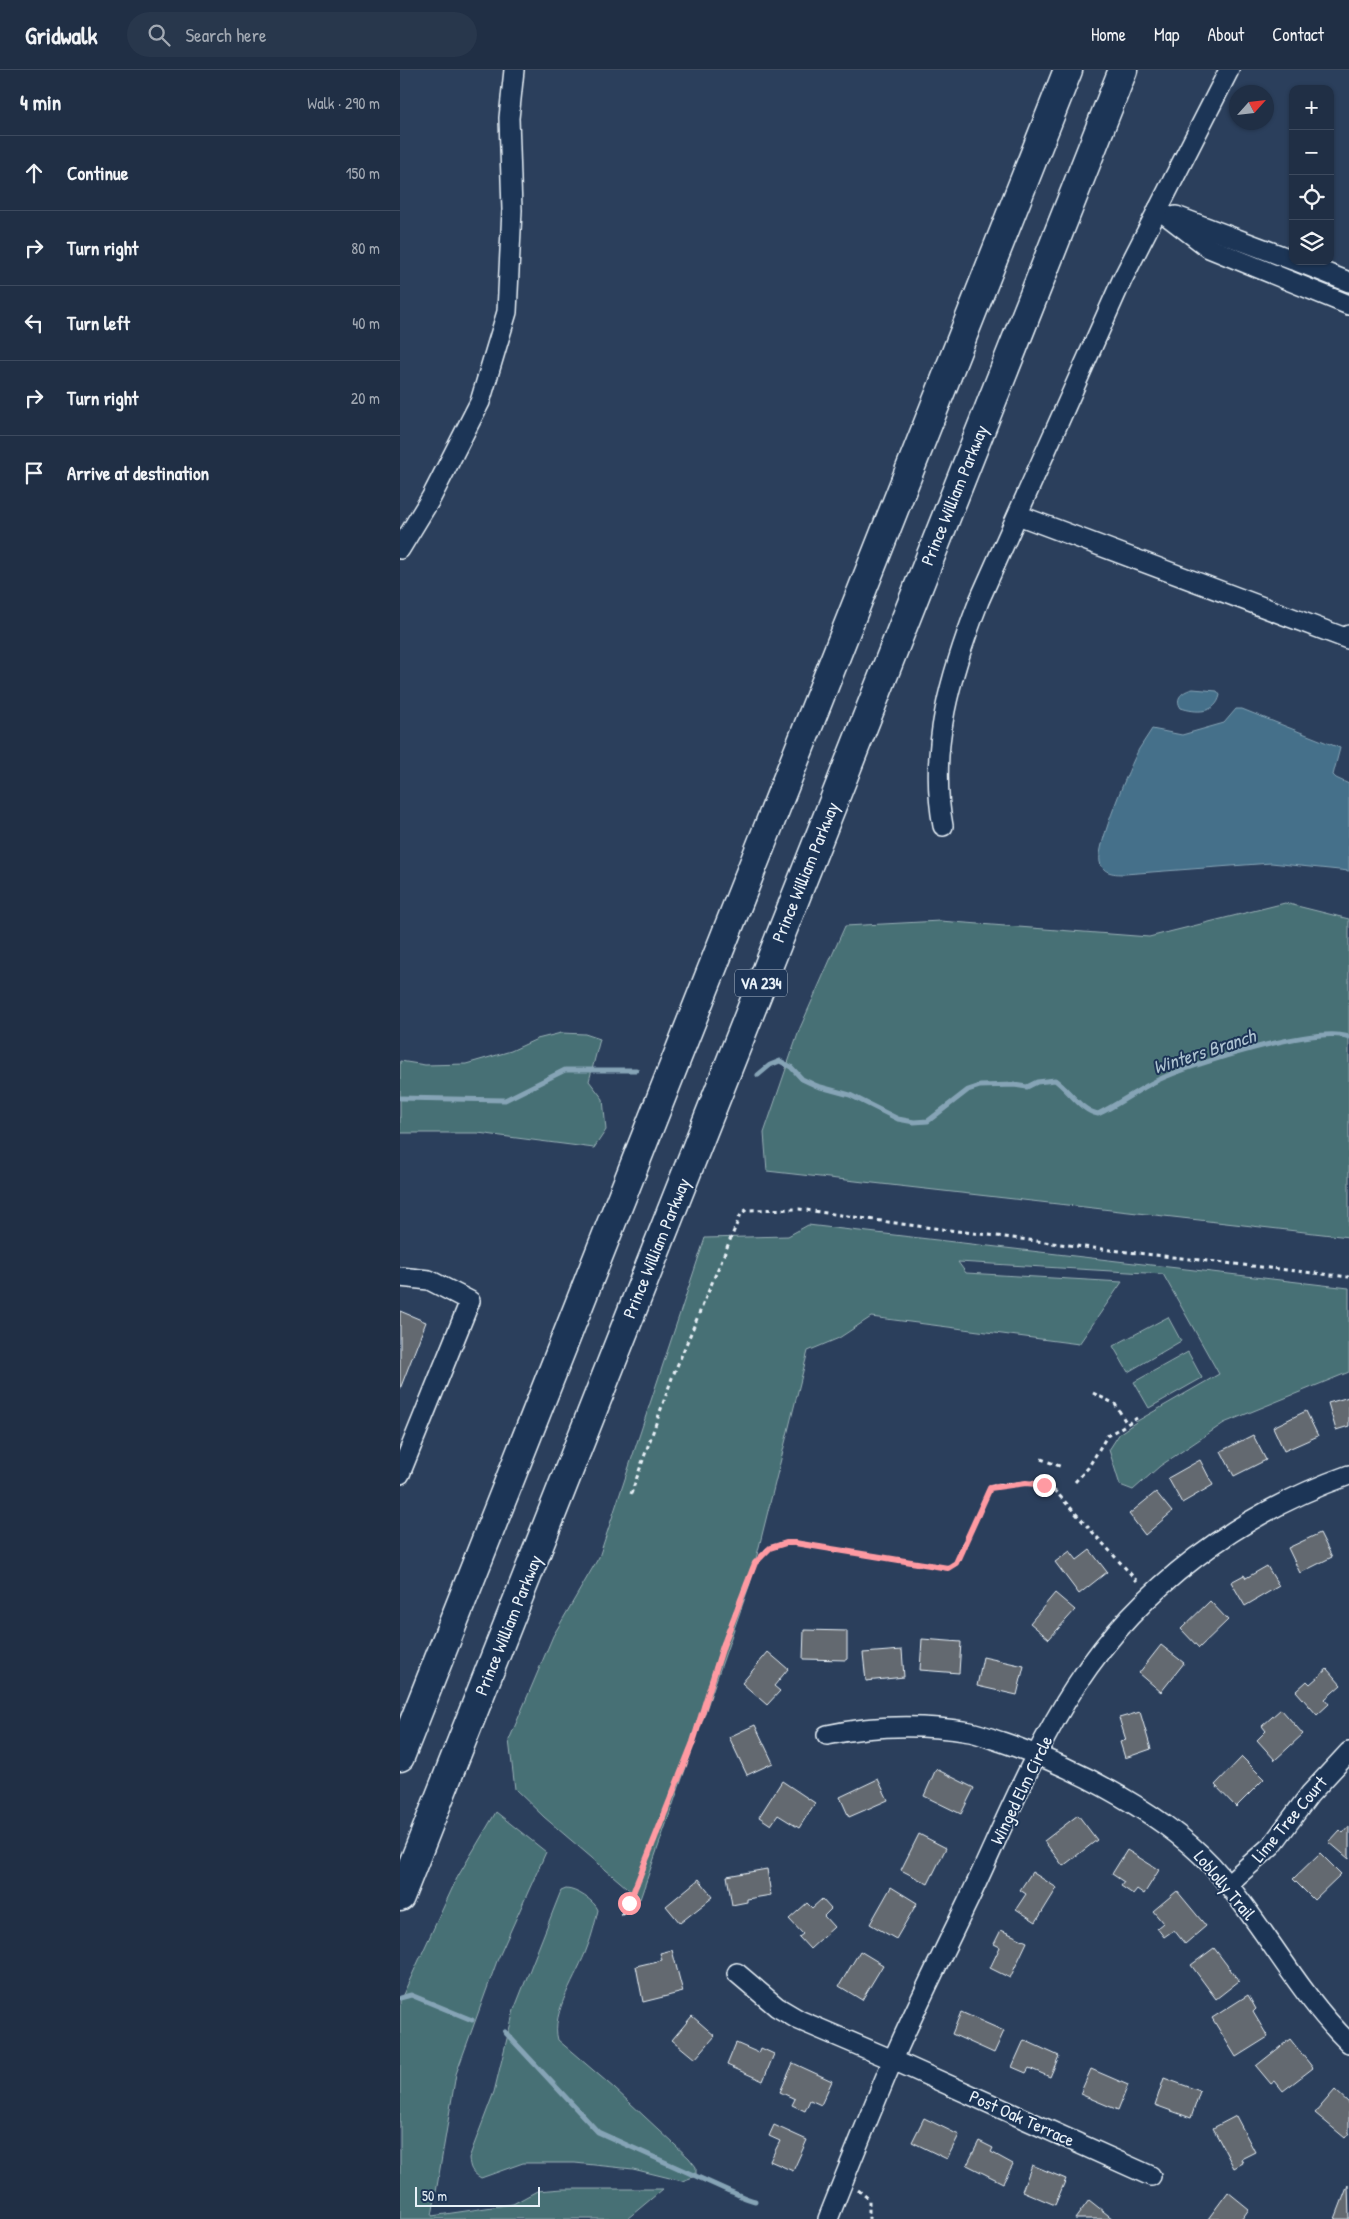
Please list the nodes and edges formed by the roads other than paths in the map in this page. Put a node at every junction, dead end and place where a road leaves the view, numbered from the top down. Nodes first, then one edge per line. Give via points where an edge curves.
1 (514, 70) edge
2 (1068, 70) edge
3 (1123, 70) edge
4 (1229, 70) edge
5 (1158, 209) junction
6 (1289, 258) edge
7 (1306, 265) edge
8 (1349, 282) edge
9 (1349, 305) edge
10 (1018, 515) junction
11 (400, 549) edge
12 (1349, 635) edge
13 (943, 826) dead end
14 (400, 1277) edge
15 (400, 1474) edge
16 (1349, 1475) edge
17 (827, 1735) dead end
18 (1349, 1752) edge
19 (1037, 1755) junction
20 (400, 1757) edge
21 (1228, 1884) junction
22 (400, 1897) edge
23 (737, 1973) dead end
24 (1349, 2043) edge
25 (893, 2060) junction
26 (1151, 2176) dead end
27 (831, 2211) edge

1 - 11 street via 509,118 512,210 507,312 480,402 431,498
2 - 20 highway, VA 234
3 - 22 highway, Prince William Parkway / VA 234
4 - 5 street
5 - 6 street
5 - 9 street via 1209,248
5 - 10 street via 1119,287
7 - 8 street
10 - 12 street via 1348,639
10 - 13 street via 979,601 948,692 938,773 938,801
14 - 15 street via 429,1280 470,1300
16 - 19 street, Winged Elm Circle via 1295,1497 1245,1524 1167,1580 1132,1612 1107,1642 1077,1684
17 - 19 street, Loblolly Trail via 862,1727 933,1727 972,1732
18 - 21 street, Lime Tree Court via 1310,1794 1272,1845
19 - 21 street, Loblolly Trail via 1136,1806 1168,1827 1192,1846
19 - 25 street, Winged Elm Circle
21 - 24 street, Loblolly Trail via 1307,1996
23 - 25 street, Post Oak Terrace via 777,2007 799,2020
25 - 26 street, Post Oak Terrace
25 - 27 street, Winged Elm Circle

